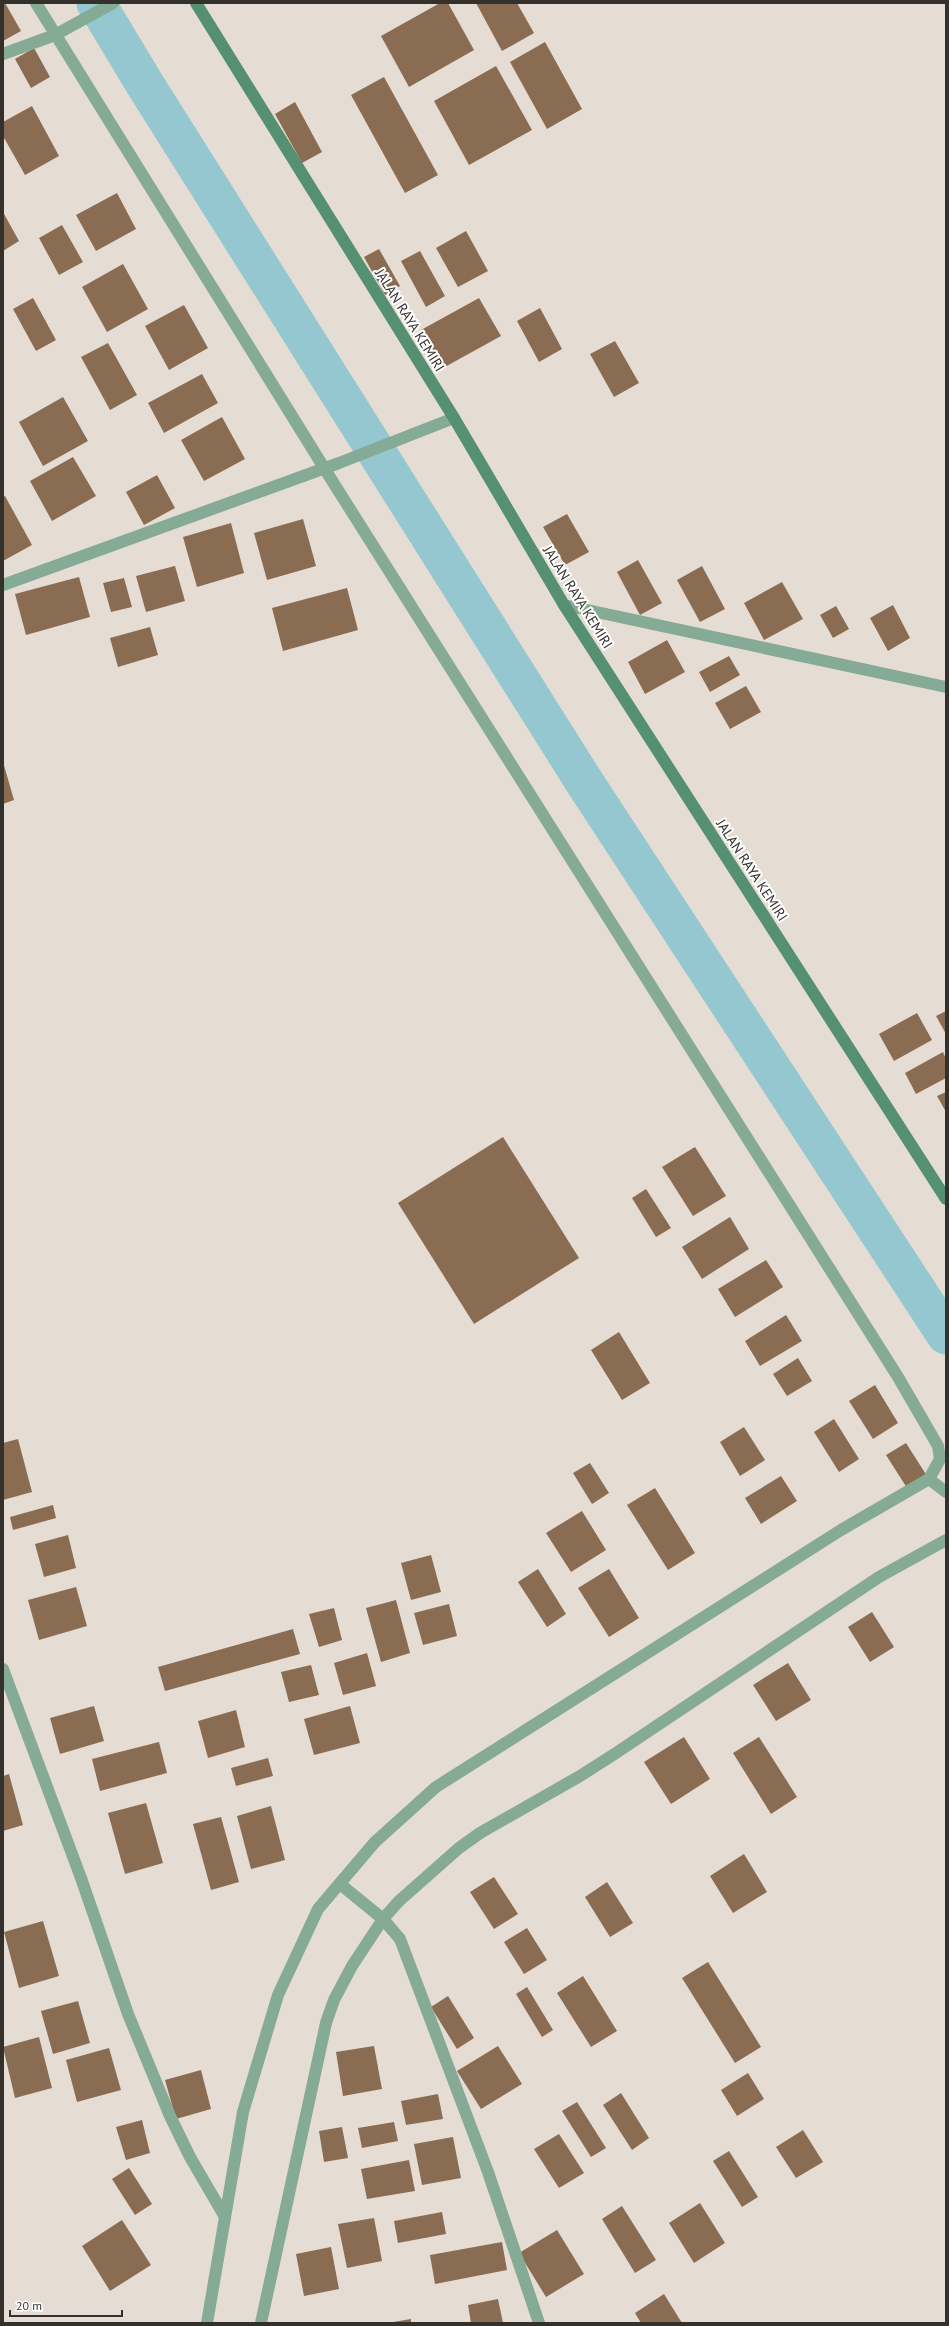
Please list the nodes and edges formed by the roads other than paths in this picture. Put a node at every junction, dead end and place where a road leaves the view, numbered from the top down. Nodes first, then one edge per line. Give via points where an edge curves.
1 (36, 3) edge
2 (113, 3) edge
3 (196, 3) edge
4 (55, 34) junction
5 (3, 54) edge
6 (454, 418) junction
7 (325, 468) junction
8 (3, 585) edge
9 (564, 605) junction
10 (946, 687) edge
11 (946, 1199) edge
12 (929, 1480) junction
13 (944, 1490) edge
14 (946, 1540) edge
15 (3, 1669) edge
16 (343, 1886) junction
17 (379, 1916) junction
18 (225, 2217) junction
19 (207, 2323) edge
20 (261, 2323) edge
21 (539, 2323) edge

1 - 4 street
2 - 4 street
3 - 6 main road, JALAN RAYA KEMIRI
4 - 5 street
4 - 7 street
6 - 7 street
6 - 9 main road, JALAN RAYA KEMIRI
7 - 8 street
7 - 12 street via 906,1390 938,1446 940,1459
9 - 10 street
9 - 11 main road, JALAN RAYA KEMIRI
12 - 13 street
12 - 16 street via 841,1530 436,1787 375,1842
14 - 17 street via 879,1577 580,1776 480,1833 439,1864
15 - 18 street via 81,1878 128,2014 170,2116 190,2157
16 - 17 street
16 - 18 street via 318,1909 278,1995 243,2112
17 - 20 street via 334,2000 326,2023
17 - 21 street via 400,1939 488,2172
18 - 19 street

